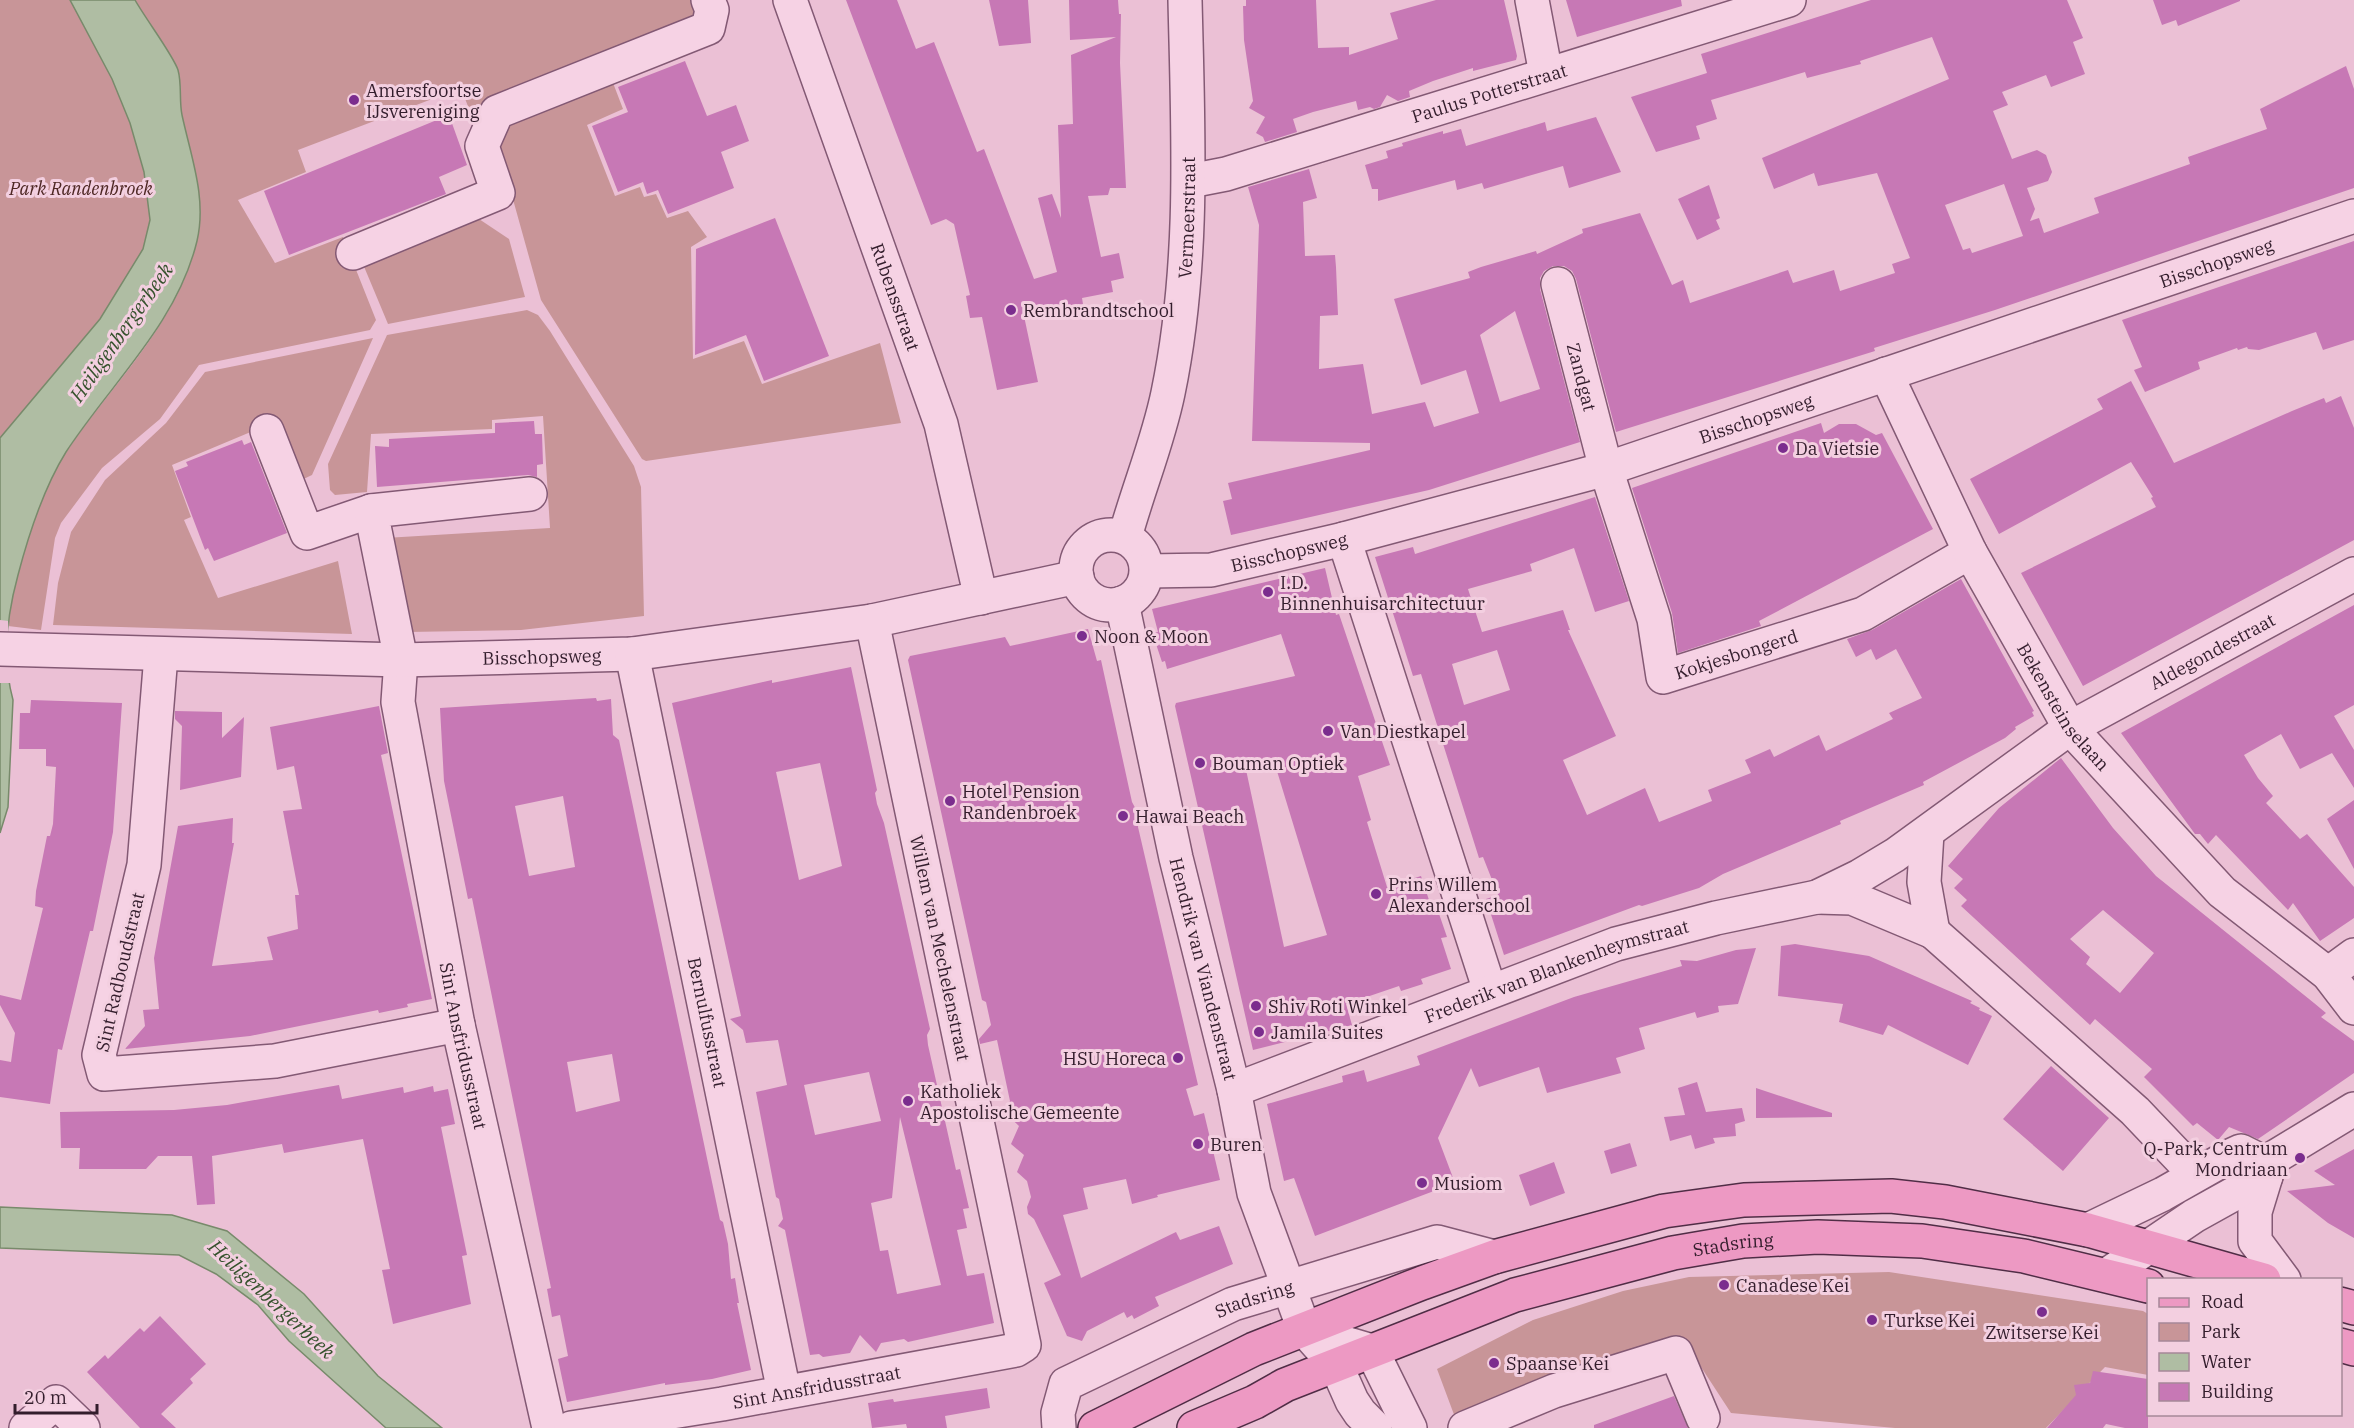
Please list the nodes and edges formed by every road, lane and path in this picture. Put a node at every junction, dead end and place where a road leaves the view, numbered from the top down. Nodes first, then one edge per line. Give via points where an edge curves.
1 (708, 0) edge
2 (790, 0) edge
3 (1185, 0) edge
4 (1532, 0) edge
5 (1789, 0) edge
6 (1546, 74) junction
7 (1190, 181) junction
8 (2354, 216) edge
9 (353, 253) dead end
10 (1558, 284) dead end
11 (1886, 374) junction
12 (267, 431) dead end
13 (1606, 469) junction
14 (531, 494) dead end
15 (371, 511) junction
16 (1125, 537) junction
17 (1344, 539) junction
18 (1970, 552) junction
19 (1147, 571) junction
20 (2354, 574) edge
21 (1077, 577) junction
22 (981, 598) junction
23 (1122, 603) junction
24 (872, 621) junction
25 (6, 649) edge
26 (632, 654) junction
27 (161, 655) junction
28 (401, 660) junction
29 (2070, 728) junction
30 (1927, 833) junction
31 (1817, 897) junction
32 (1933, 932) junction
33 (2354, 955) edge
34 (2328, 974) junction
35 (1490, 991) junction
36 (2354, 1008) edge
37 (458, 1025) junction
38 (1234, 1090) junction
39 (2354, 1109) edge
40 (2265, 1170) junction
41 (2195, 1174) junction
42 (2088, 1230) junction
43 (2149, 1246) junction
44 (1494, 1257) junction
45 (2107, 1275) junction
46 (2257, 1278) edge
47 (2283, 1278) edge
48 (2147, 1286) edge
49 (1289, 1288) junction
50 (1304, 1329) junction
51 (1024, 1345) joint
52 (1372, 1351) junction
53 (1336, 1365) junction
54 (784, 1392) junction
55 (1703, 1418) dead end
56 (26, 1428) edge
57 (83, 1428) edge
58 (549, 1428) edge
59 (571, 1428) edge
60 (1059, 1428) edge
61 (1095, 1428) edge
62 (1194, 1428) edge
63 (1375, 1428) edge
64 (1410, 1428) edge
65 (1465, 1428) edge

1 - 9 street via 712,10 708,28 497,112 482,146 498,193
2 - 22 street, Rubensstraat via 941,424
3 - 7 street, Vermeerstraat
4 - 6 street
5 - 6 street, Paulus Potterstraat
6 - 7 street, Paulus Potterstraat via 1226,174
7 - 16 street, Vermeerstraat via 1185,282 1168,395
8 - 11 street, Bisschopsweg
10 - 13 street, Zandgat
11 - 13 street, Bisschopsweg
11 - 18 street, Bekensteinselaan
12 - 15 street via 307,532
13 - 17 street, Bisschopsweg
13 - 18 street, Kokjesbongerd via 1654,619 1663,677 1863,614
14 - 15 street
15 - 28 street, Sint Ansfridusstraat
16 - 19 street via 1141,551
16 - 21 street via 1104,535 1085,546 1076,566
17 - 19 street, Bisschopsweg via 1211,570
17 - 35 street
18 - 29 street, Bekensteinselaan
19 - 23 street via 1140,591
20 - 29 street, Aldegondestraat
21 - 22 street, Bisschopsweg
21 - 23 street via 1088,597 1110,605
22 - 24 street, Bisschopsweg
23 - 38 street, Hendrik van Viandenstraat via 1176,858
24 - 26 street, Bisschopsweg
24 - 51 street, Willem van Mechelenstraat
25 - 27 street, Bisschopsweg
26 - 28 street, Bisschopsweg
26 - 54 street, Bernulfusstraat
27 - 28 street, Bisschopsweg
27 - 37 street, Sint Radboudstraat via 144,865 99,1055 104,1074 275,1061
28 - 37 street, Sint Ansfridusstraat via 398,702
29 - 30 street, Frederik van Blankenheymstraat
29 - 34 street, Bekensteinselaan via 2222,892
30 - 31 street, Frederik van Blankenheymstraat via 1860,876
30 - 32 street via 1924,882
31 - 32 street, Frederik van Blankenheymstraat via 1852,898
31 - 35 street, Frederik van Blankenheymstraat via 1616,944
32 - 41 street, Frederik van Blankenheymstraat via 2135,1111
33 - 34 street
34 - 36 street, Bekensteinselaan
35 - 38 street, Frederik van Blankenheymstraat
37 - 58 street, Sint Ansfridusstraat
38 - 49 street, Hendrik van Viandenstraat via 1254,1193
39 - 40 street
40 - 41 street via 2241,1151
40 - 43 street
40 - 47 street via 2255,1212 2255,1241
41 - 42 street
42 - 43 main road, Stadsring
42 - 44 main road, Stadsring via 2017,1214 1891,1196 1767,1199 1664,1211
43 - 45 street
43 - 46 main road, Stadsring
44 - 49 street, Stadsring via 1437,1242
44 - 50 main road, Stadsring
45 - 48 main road, Stadsring
45 - 52 main road, Stadsring via 2024,1256 1922,1241 1818,1237 1743,1241 1672,1253 1515,1295
49 - 50 street, Hendrik van Viandenstraat
49 - 60 street, Stadsring via 1221,1309 1066,1384 1058,1413
50 - 52 street
50 - 53 street
50 - 61 main road, Stadsring via 1254,1349
51 - 54 street, Sint Ansfridusstraat via 1016,1350
52 - 53 main road, Stadsring
52 - 64 street
53 - 62 main road, Stadsring
53 - 63 street via 1352,1401
54 - 59 street, Sint Ansfridusstraat
55 - 65 street via 1676,1353 1554,1391
56 - 57 street via 57,1402

